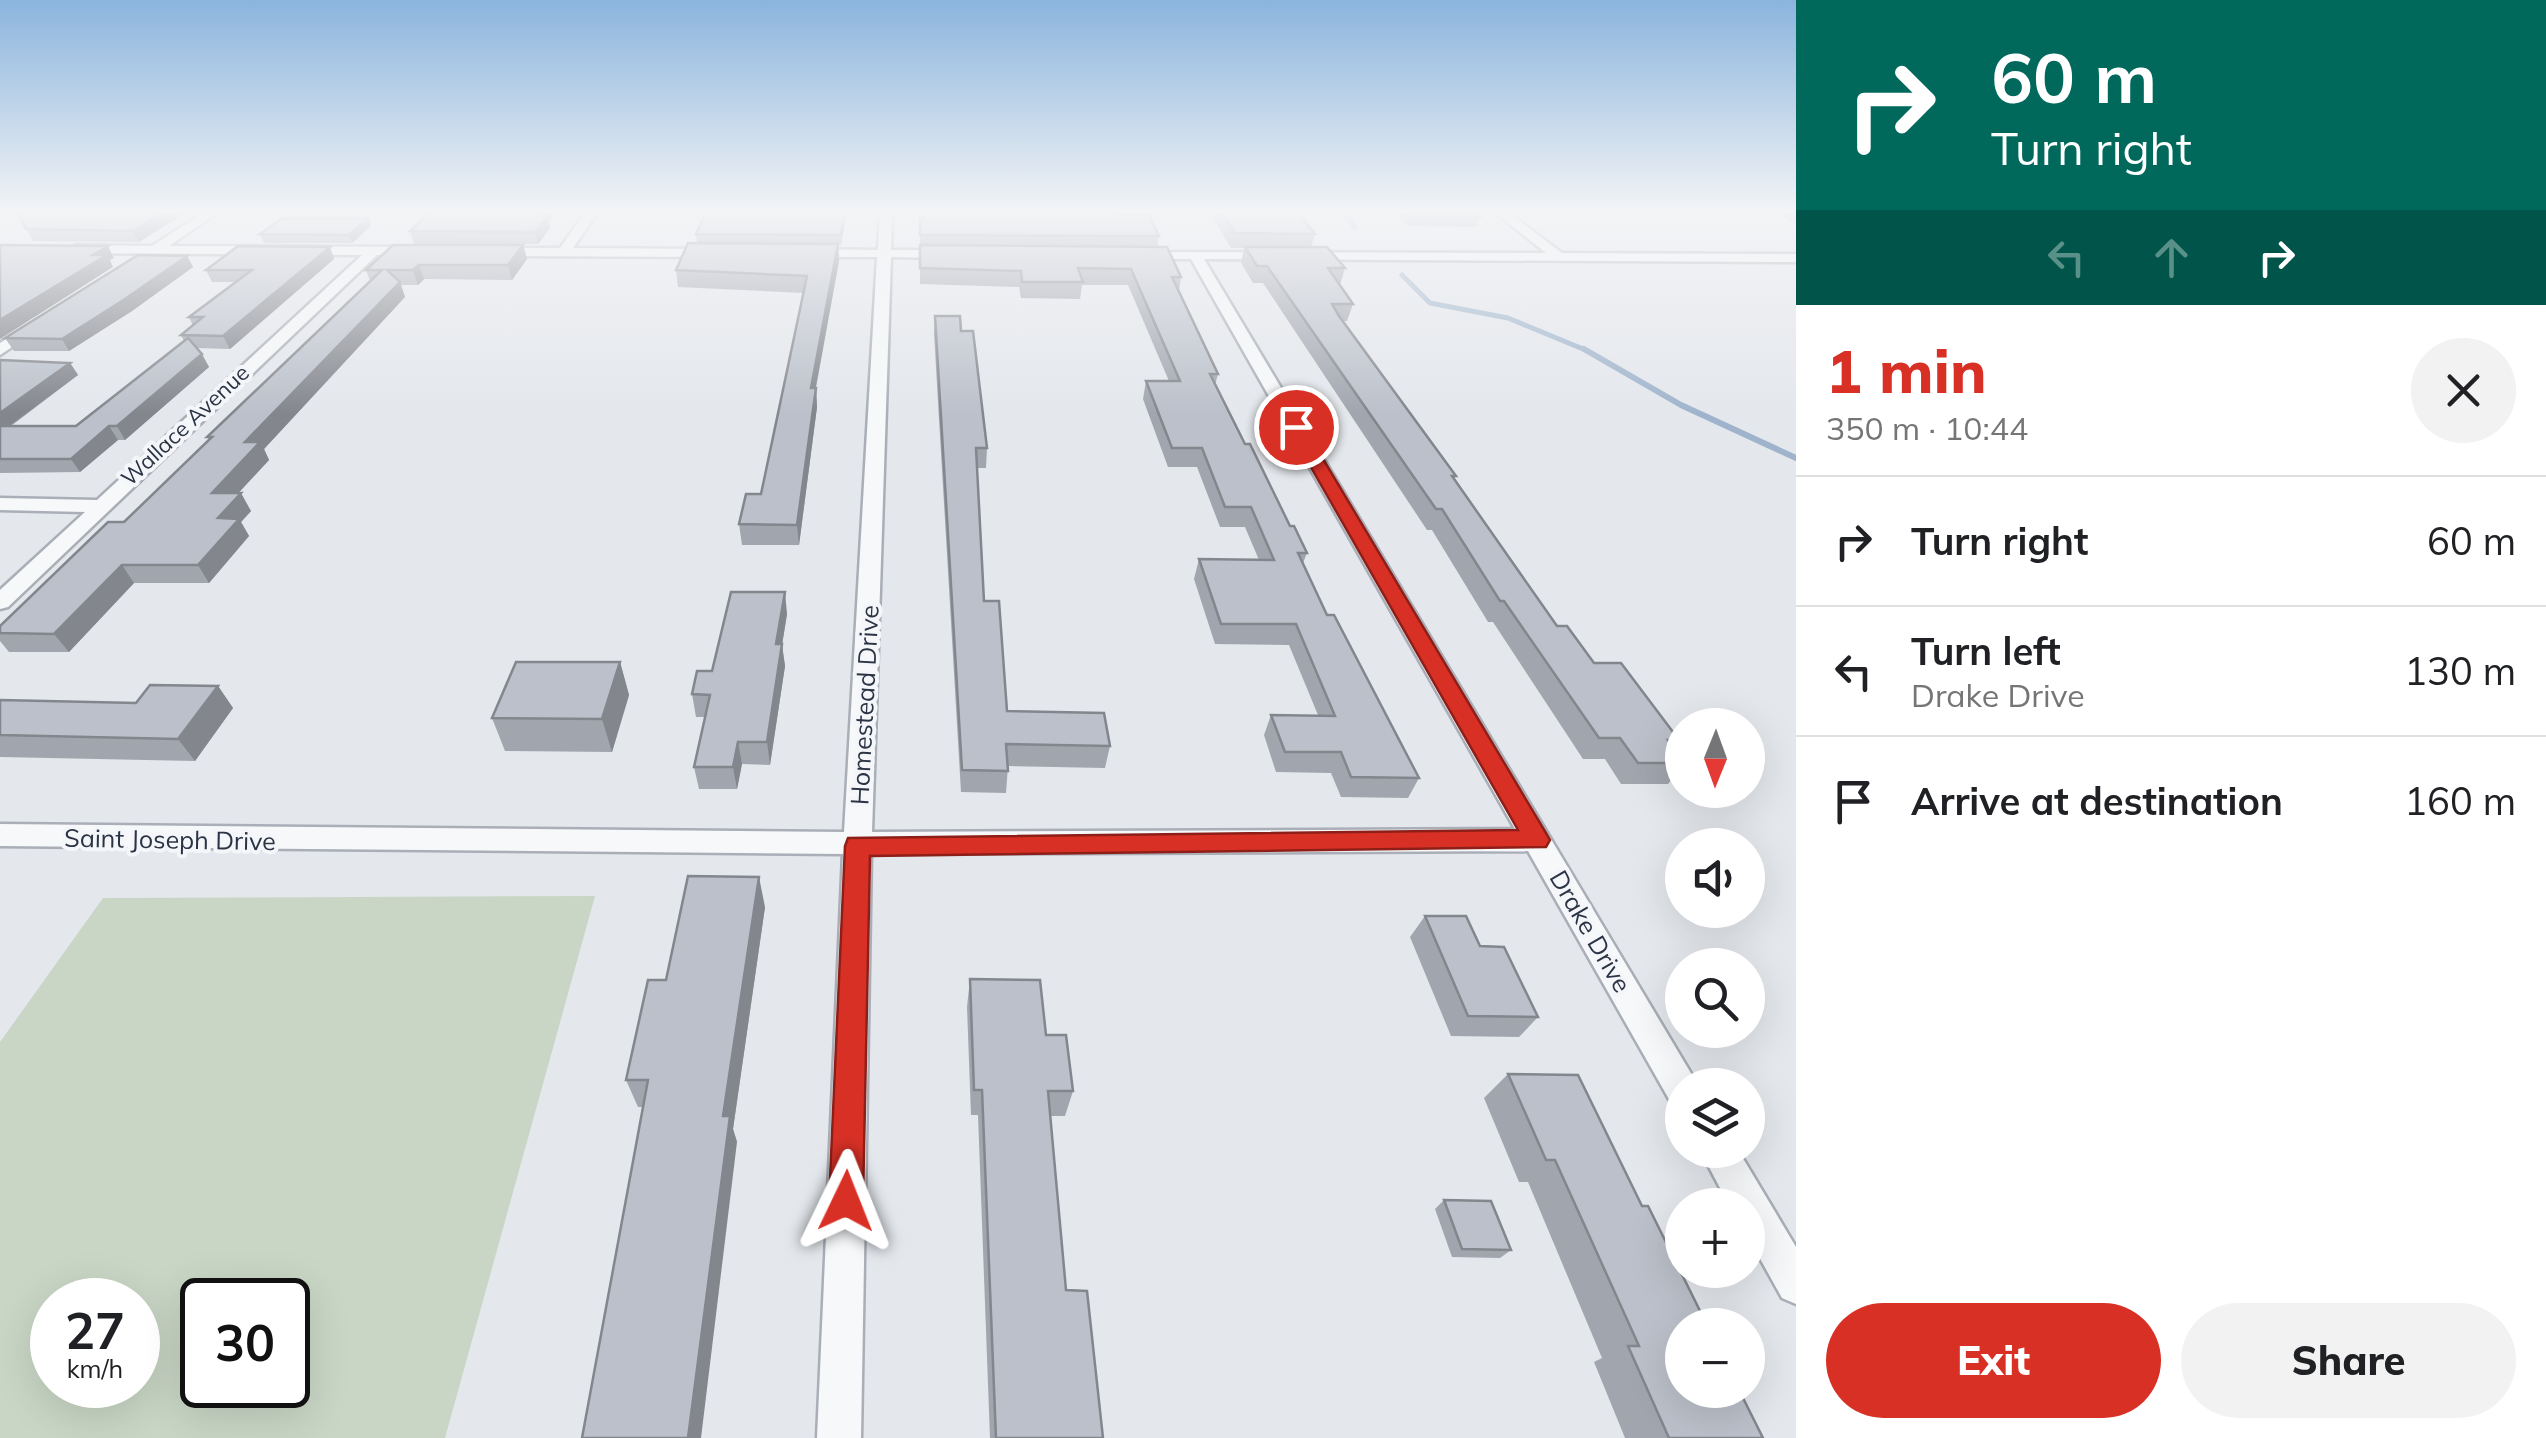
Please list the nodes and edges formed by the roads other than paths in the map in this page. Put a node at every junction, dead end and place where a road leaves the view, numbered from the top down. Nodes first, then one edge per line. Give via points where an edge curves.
1 (342, 280) edge
2 (883, 280) edge
3 (1210, 280) edge
4 (46, 320) edge
5 (0, 350) edge
6 (0, 504) edge
7 (99, 506) junction
8 (0, 602) edge
9 (0, 835) edge
10 (1537, 840) junction
11 (858, 846) junction
12 (1670, 1068) edge
13 (1728, 1168) edge
14 (1796, 1284) edge
15 (839, 1438) edge

1 - 7 street, Wallace Avenue
2 - 11 street, Homestead Drive
3 - 10 street, Drake Drive
4 - 5 street
6 - 7 street
7 - 8 street, Wallace Avenue
9 - 11 street, Saint Joseph Drive
10 - 11 street, Saint Joseph Drive
10 - 12 street, Drake Drive
11 - 15 street, Homestead Drive
13 - 14 street

